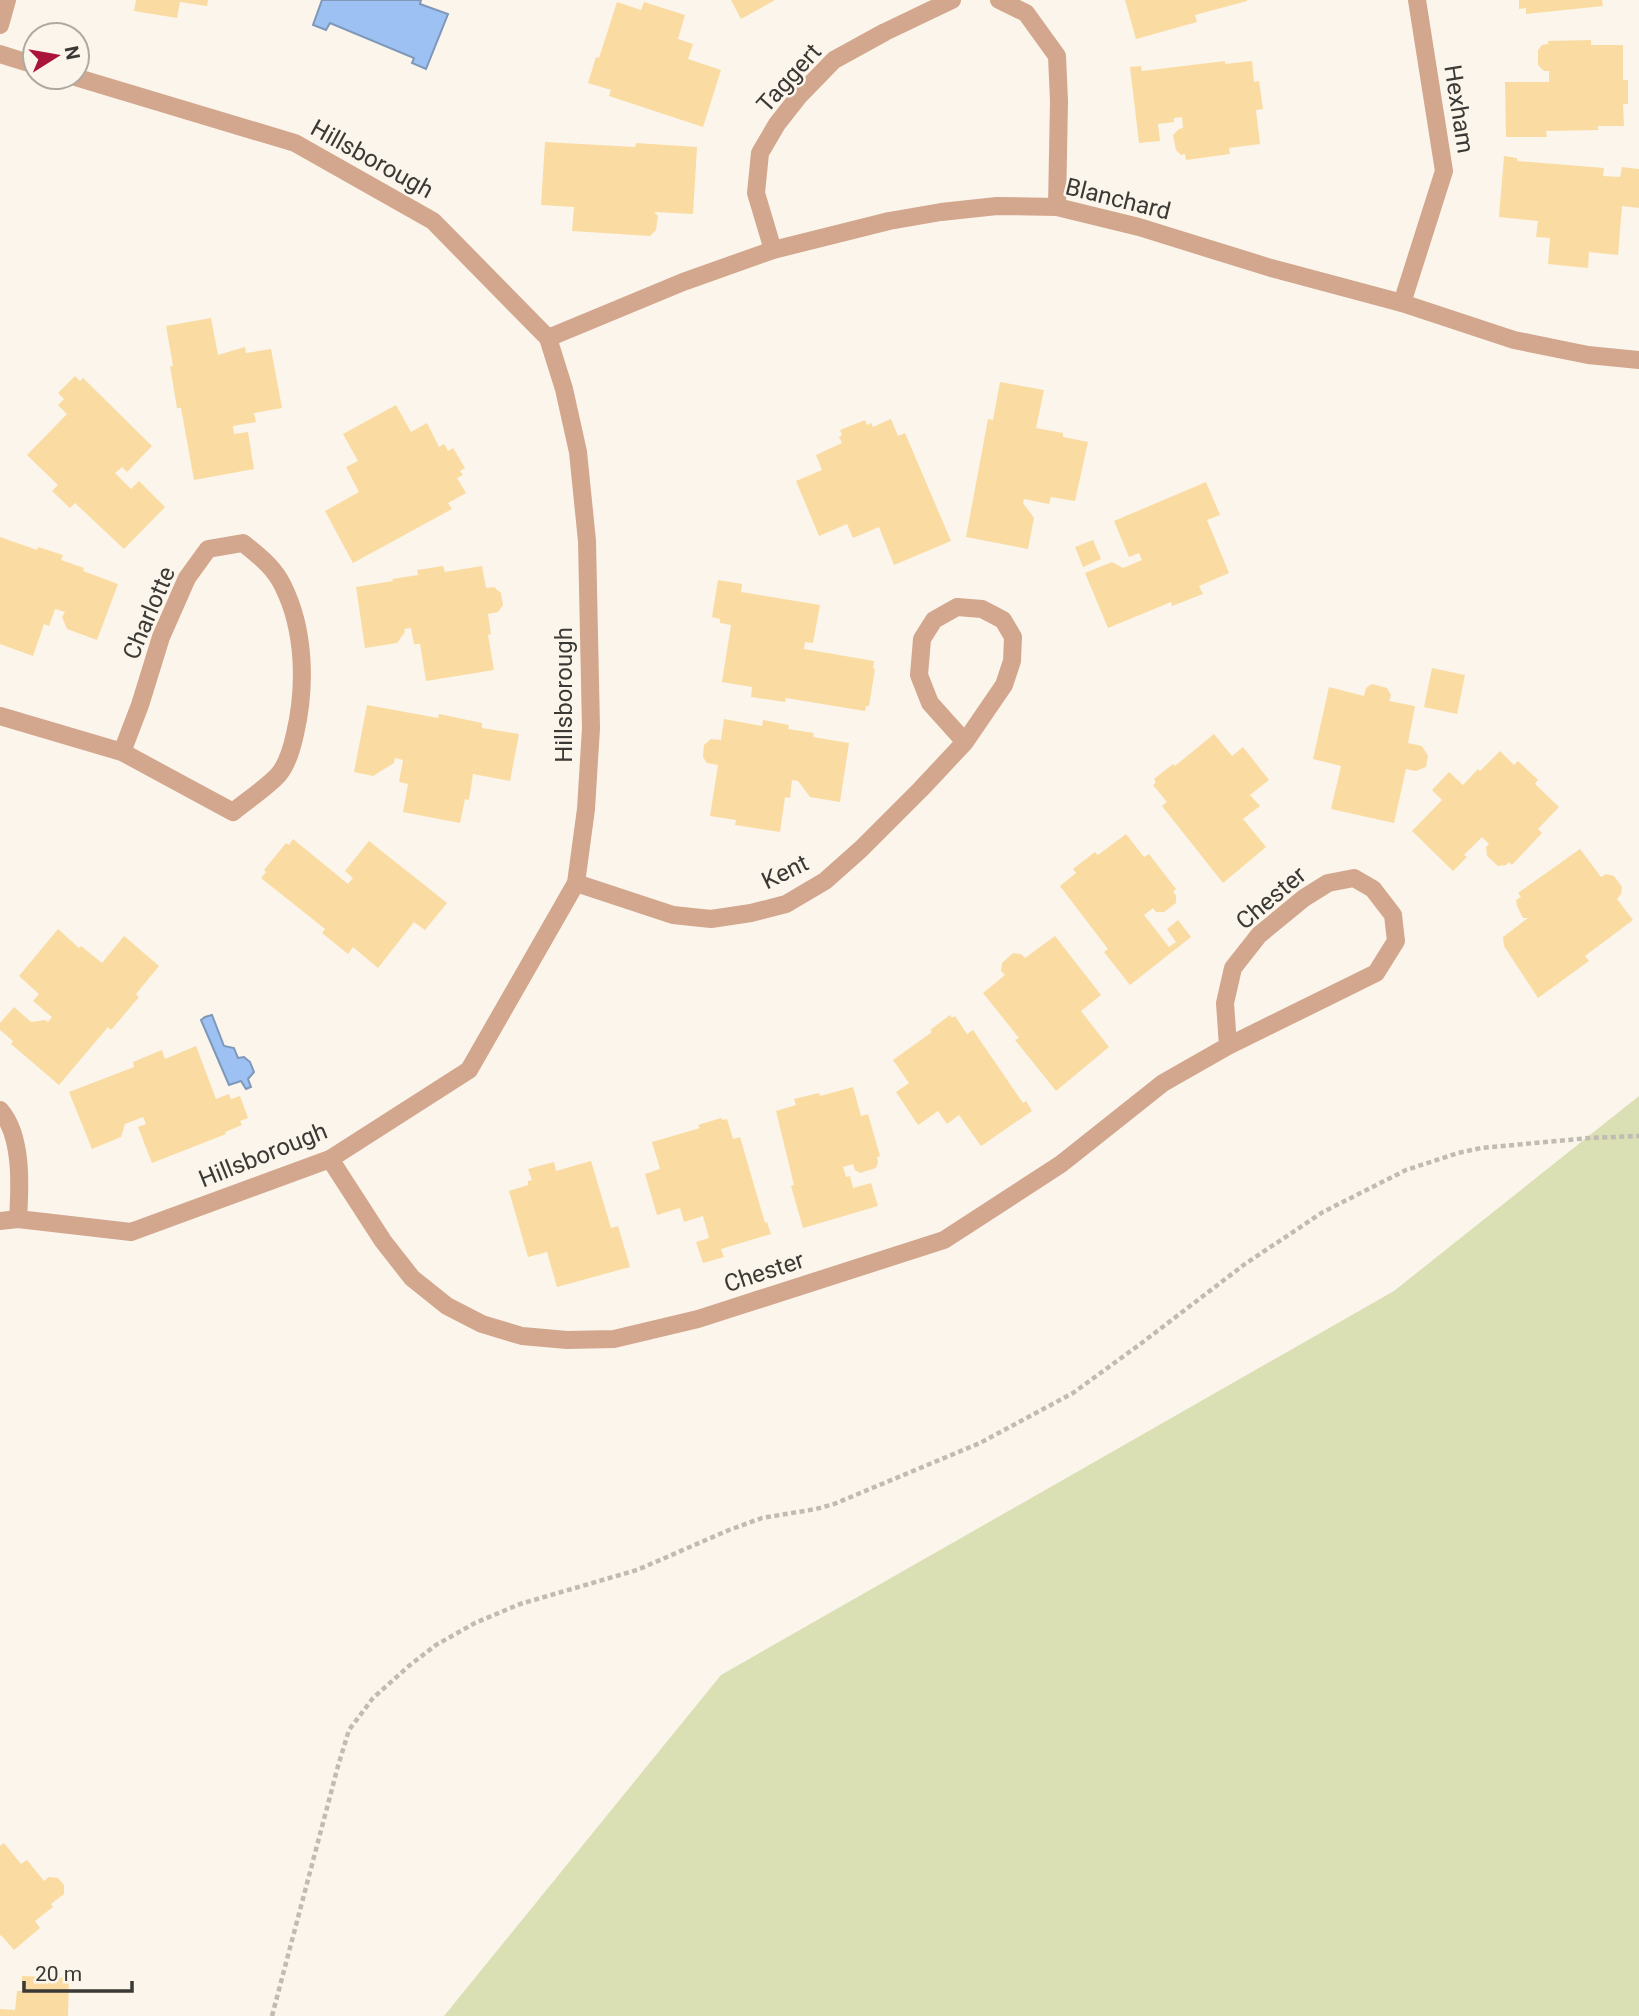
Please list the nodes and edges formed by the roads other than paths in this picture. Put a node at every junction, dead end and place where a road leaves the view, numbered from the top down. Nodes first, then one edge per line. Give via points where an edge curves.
1 (7, 0) edge
2 (952, 0) edge
3 (999, 0) edge
4 (1417, 0) edge
5 (0, 25) edge
6 (0, 54) edge
7 (21, 61) edge
8 (91, 82) edge
9 (1057, 207) junction
10 (773, 250) junction
11 (1402, 303) junction
12 (548, 338) junction
13 (1639, 360) edge
14 (0, 716) edge
15 (965, 742) junction
16 (122, 752) junction
17 (576, 883) junction
18 (1228, 1046) junction
19 (0, 1110) edge
20 (330, 1160) junction
21 (19, 1219) junction
22 (0, 1221) edge

1 - 5 street
2 - 10 street, Taggert via 834,60 777,124 760,153 756,193
3 - 9 street via 1026,13 1057,56
4 - 11 street, Hexham via 1444,171
6 - 7 street
8 - 12 street, Hillsborough via 295,143 433,221
9 - 10 street, Blanchard via 997,206 941,212
9 - 11 street, Blanchard
10 - 12 street, Blanchard
11 - 13 street, Blanchard via 1514,340
12 - 17 street, Hillsborough via 578,452 587,541 592,728
14 - 16 street, Charlotte
15 - 15 street, Kent via 1004,685 1013,637 1003,620 982,609 957,607 934,620 922,639 919,675 930,703
15 - 17 street, Kent via 834,873 786,904 711,919 673,915
16 - 16 street, Charlotte via 161,637 187,578 208,549 243,543 268,562 283,586 300,650 301,704 290,753 279,774 233,812
17 - 20 street, Hillsborough via 469,1070
18 - 18 street, Chester via 1376,973 1396,941 1393,915 1373,889 1354,878 1328,883 1259,935 1233,968 1225,1003
18 - 20 street, Chester via 1163,1083 1061,1164 944,1240 698,1320 614,1339 522,1336 482,1324 447,1306 412,1278 390,1251
19 - 21 street via 16,1147
20 - 21 street, Hillsborough via 131,1232
21 - 22 street, Hillsborough

